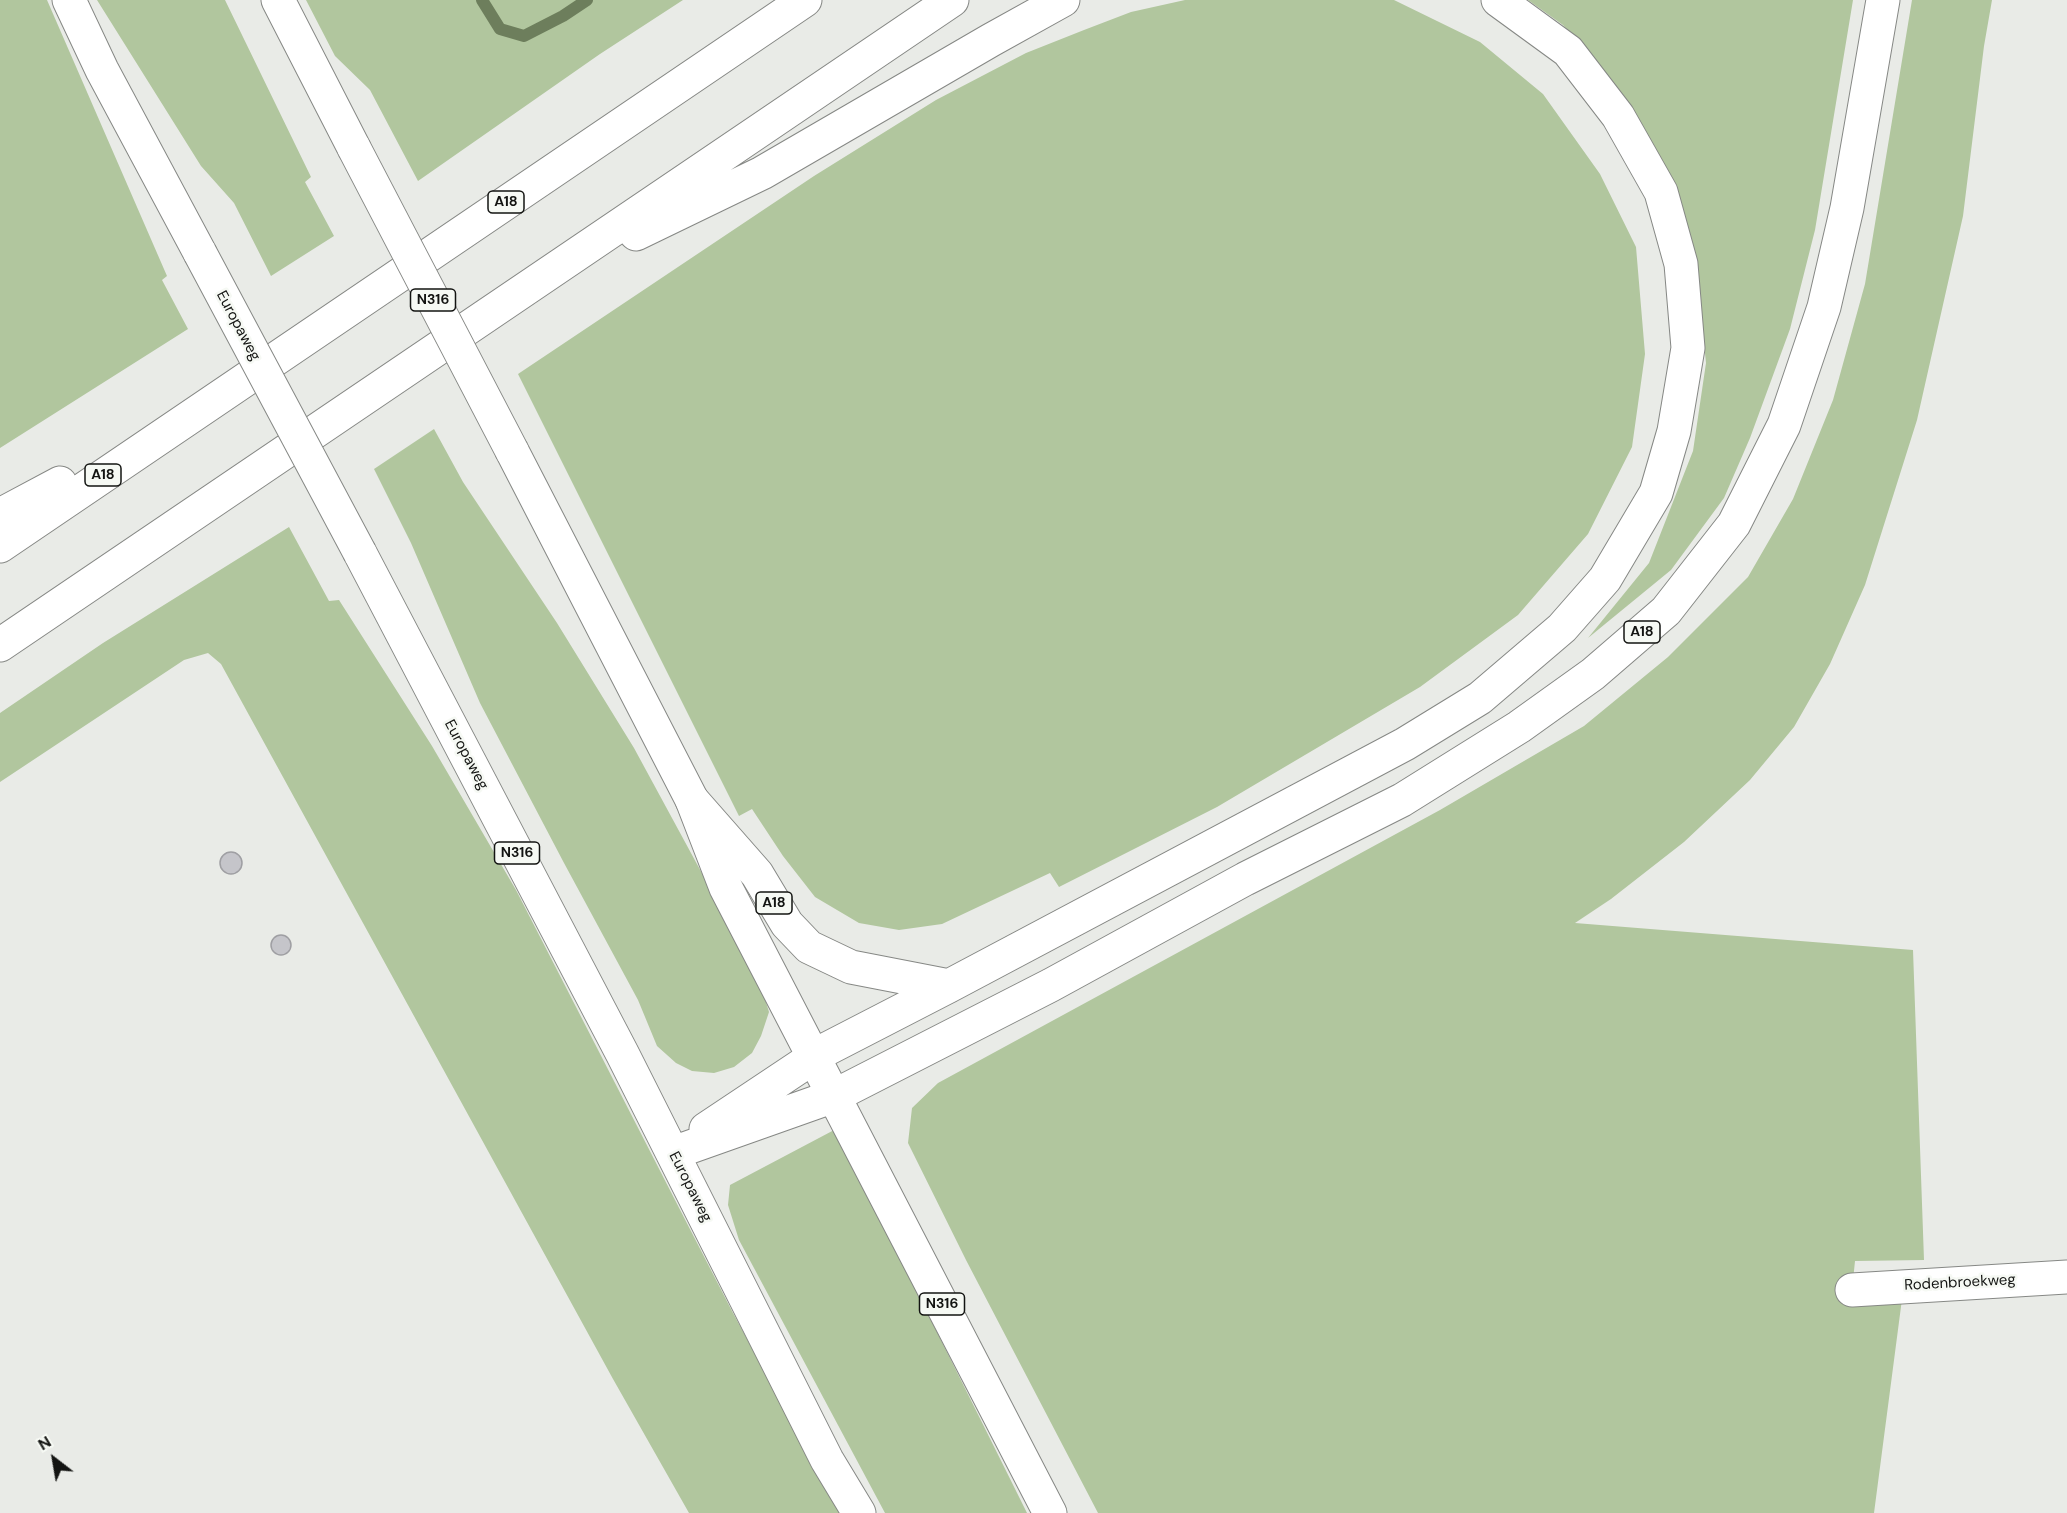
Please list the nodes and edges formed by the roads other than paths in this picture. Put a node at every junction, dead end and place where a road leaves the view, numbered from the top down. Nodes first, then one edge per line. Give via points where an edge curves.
1 (69, 0) edge
2 (278, 0) edge
3 (805, 0) edge
4 (952, 0) edge
5 (1063, 0) edge
6 (1498, 0) edge
7 (1883, 0) edge
8 (530, 286) junction
9 (207, 404) junction
10 (0, 515) edge
11 (0, 546) edge
12 (0, 645) edge
13 (692, 800) junction
14 (949, 986) junction
15 (814, 1056) junction
16 (834, 1096) junction
17 (673, 1153) junction
18 (2067, 1277) edge
19 (1852, 1290) dead end
20 (858, 1513) edge
21 (1050, 1513) edge

1 - 17 main road, Europaweg / N316, bridge via 102,70
2 - 13 main road, N316, bridge
3 - 9 main road, A18
4 - 8 main road
5 - 8 main road via 762,173
6 - 14 main road via 1568,51 1618,116 1660,192 1681,264 1688,348 1674,431 1656,493 1605,579 1562,628 1480,698 1405,744
7 - 16 main road, A18 via 1824,307 1784,425 1734,524 1666,611 1593,674 1528,721 1402,800
8 - 12 main road
9 - 10 main road, A18
9 - 11 main road, A18
13 - 14 main road, A18 via 757,874 787,924 809,947 851,967
13 - 15 main road, N316 via 726,888
14 - 15 main road
15 - 16 main road, N316
15 - 17 main road
16 - 17 main road, A18
16 - 21 main road, N316
17 - 20 main road, Europaweg / N316 via 827,1460
18 - 19 main road, Rodenbroekweg

